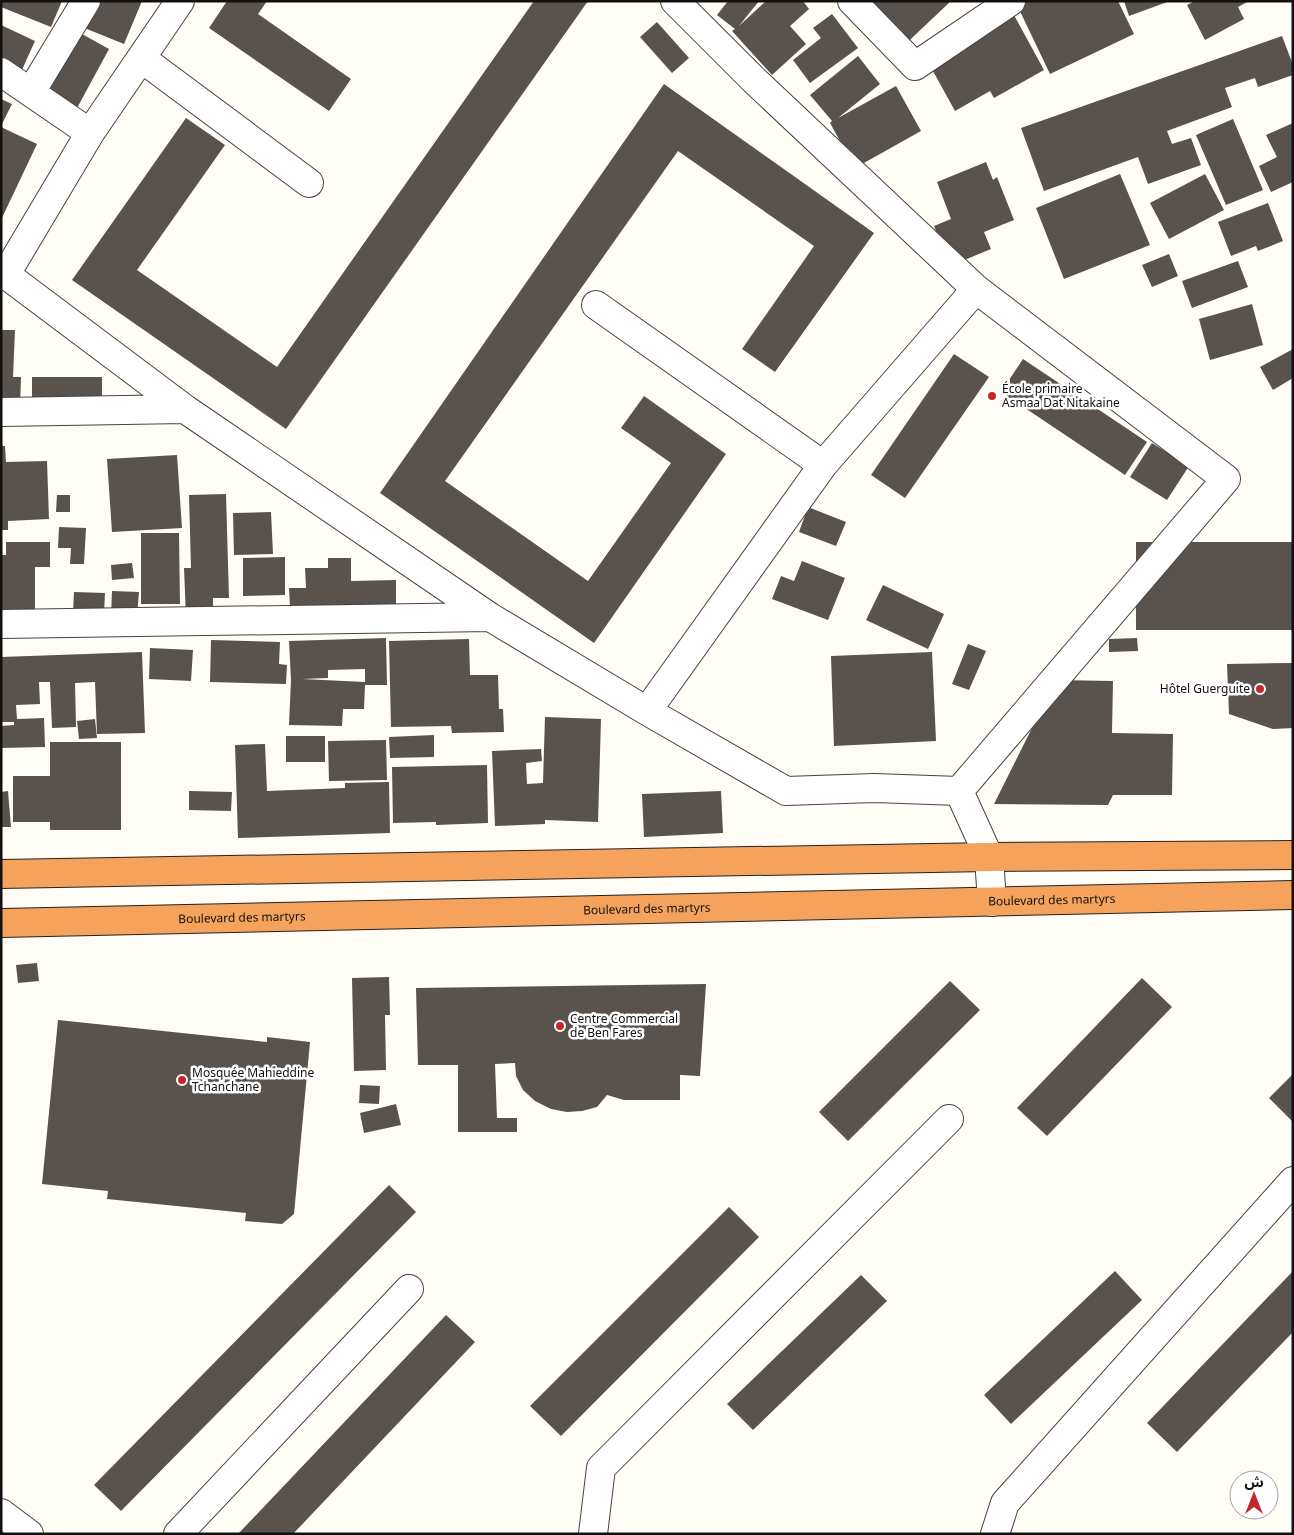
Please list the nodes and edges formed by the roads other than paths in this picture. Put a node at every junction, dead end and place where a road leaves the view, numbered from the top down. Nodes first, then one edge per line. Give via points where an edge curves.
1 (86, 1) edge
2 (180, 1) edge
3 (675, 1) edge
4 (852, 1) edge
5 (1011, 1) edge
6 (141, 58) junction
7 (1, 72) edge
8 (31, 92) junction
9 (90, 133) junction
10 (309, 183) dead end
11 (3, 272) edge
12 (976, 289) junction
13 (596, 305) dead end
14 (185, 409) junction
15 (1, 412) edge
16 (824, 465) junction
17 (490, 617) junction
18 (1, 624) edge
19 (647, 711) junction
20 (959, 791) junction
21 (1293, 855) edge
22 (989, 857) junction
23 (1, 874) edge
24 (1293, 895) edge
25 (992, 902) junction
26 (1, 923) edge
27 (949, 1119) dead end
28 (1292, 1181) edge
29 (409, 1289) dead end
30 (1, 1513) edge
31 (29, 1534) edge
32 (178, 1534) edge
33 (593, 1534) edge
34 (994, 1534) edge

1 - 8 street
2 - 6 street
3 - 12 street
4 - 5 street via 915,66
6 - 9 street
6 - 10 street
7 - 8 street
8 - 9 street
9 - 11 street
11 - 14 street
12 - 16 street
12 - 20 street via 1226,479
13 - 16 street
14 - 15 street
14 - 17 street
16 - 19 street
17 - 18 street
17 - 19 street
19 - 20 street via 786,791 874,788
20 - 22 street
21 - 22 highway
22 - 23 highway
22 - 25 street
24 - 25 highway, Boulevard des martyrs
25 - 26 highway, Boulevard des martyrs
27 - 33 street via 601,1468
28 - 34 street via 1005,1503
29 - 32 street
30 - 31 street

